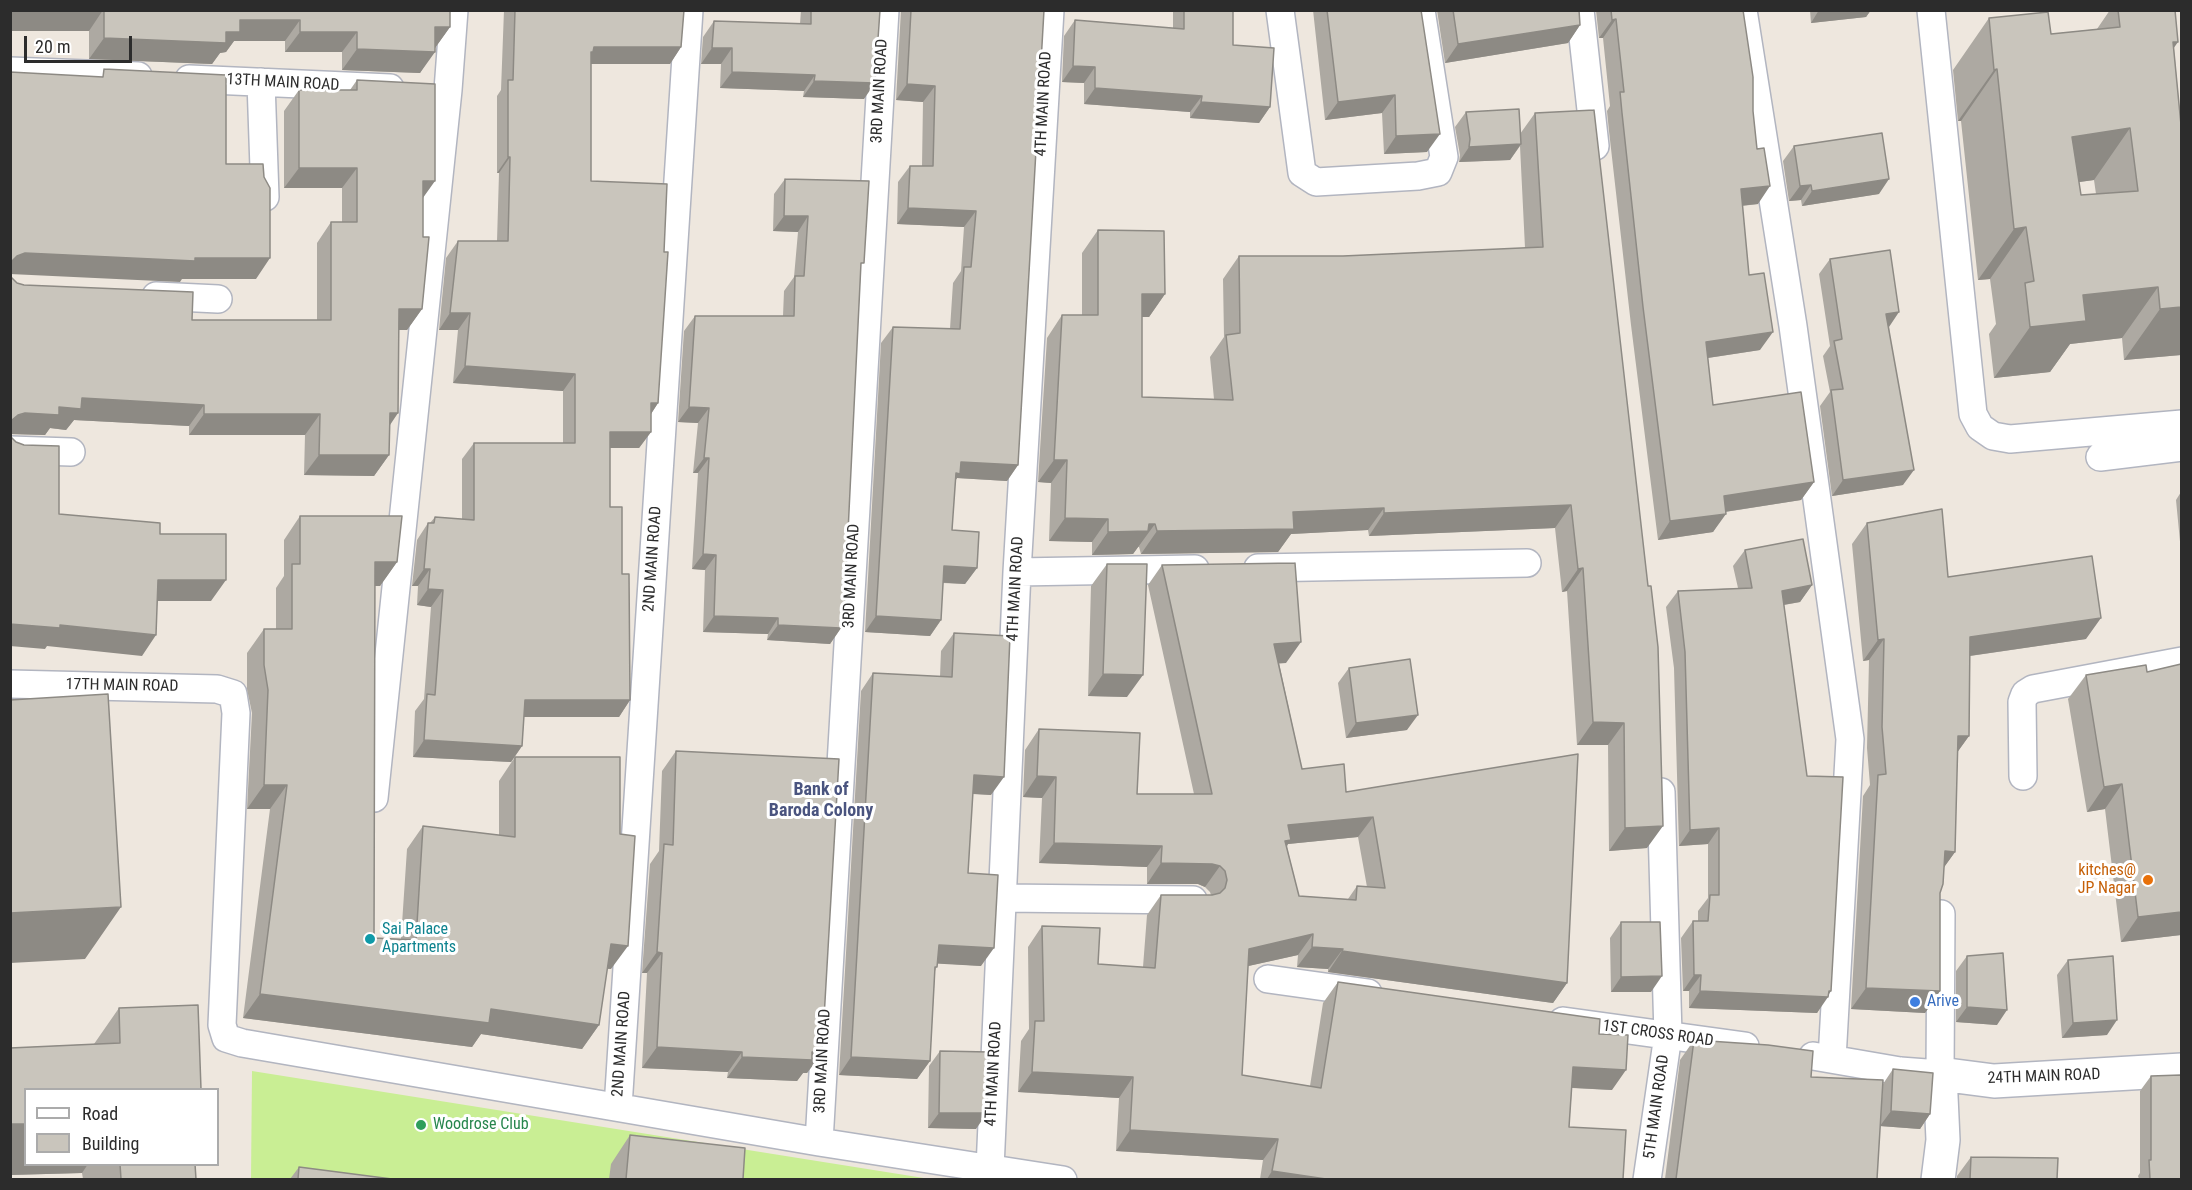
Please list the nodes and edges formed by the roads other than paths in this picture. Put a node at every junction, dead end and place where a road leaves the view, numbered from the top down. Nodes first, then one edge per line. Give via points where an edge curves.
1 (454, 10) edge
2 (689, 10) edge
3 (885, 10) edge
4 (1050, 10) edge
5 (1280, 10) edge
6 (1421, 10) edge
7 (1580, 10) edge
8 (1743, 10) edge
9 (1930, 10) edge
10 (10, 71) edge
11 (261, 82) junction
12 (428, 89) junction
13 (1598, 175) edge
14 (265, 197) edge
15 (126, 295) edge
16 (218, 299) dead end
17 (2181, 424) edge
18 (2181, 447) edge
19 (10, 450) edge
20 (71, 452) dead end
21 (2100, 457) dead end
22 (1527, 563) dead end
23 (1017, 572) junction
24 (2181, 661) edge
25 (10, 684) edge
26 (1660, 764) edge
27 (2023, 776) dead end
28 (374, 798) edge
29 (1002, 898) junction
30 (1197, 900) edge
31 (1941, 914) edge
32 (1268, 979) dead end
33 (1397, 997) edge
34 (1538, 1017) edge
35 (1668, 1035) junction
36 (1832, 1059) junction
37 (2181, 1070) edge
38 (1940, 1074) junction
39 (618, 1107) junction
40 (819, 1142) junction
41 (990, 1168) junction
42 (1063, 1179) edge
43 (1647, 1179) edge
44 (1938, 1179) edge

1 - 12 street
2 - 39 street, 2ND MAIN ROAD
3 - 40 street, 3RD MAIN ROAD
4 - 23 street, 4TH MAIN ROAD
5 - 6 street via 1302,173 1316,182 1438,172 1444,157
7 - 13 street
8 - 36 street via 1793,326 1850,740
9 - 17 street via 1973,414 1980,427 1993,436 2010,439
10 - 11 street, 13TH MAIN ROAD
11 - 12 street, 13TH MAIN ROAD
11 - 14 street
12 - 28 street
15 - 16 street
18 - 21 street
19 - 20 street
22 - 23 street
23 - 29 street, 4TH MAIN ROAD
24 - 27 street via 2033,688 2022,702
25 - 39 street, 17TH MAIN ROAD via 217,688 233,694 236,712 222,1025 226,1038
26 - 35 street, 5TH MAIN ROAD
29 - 30 street
29 - 41 street, 4TH MAIN ROAD
31 - 38 street
32 - 33 street
34 - 35 street, 1ST CROSS ROAD
35 - 36 street, 1ST CROSS ROAD
35 - 43 street, 5TH MAIN ROAD
36 - 38 street, 1ST CROSS ROAD
37 - 38 street, 24TH MAIN ROAD via 1994,1081
38 - 44 street via 1943,1140
39 - 40 street
40 - 41 street
41 - 42 street

